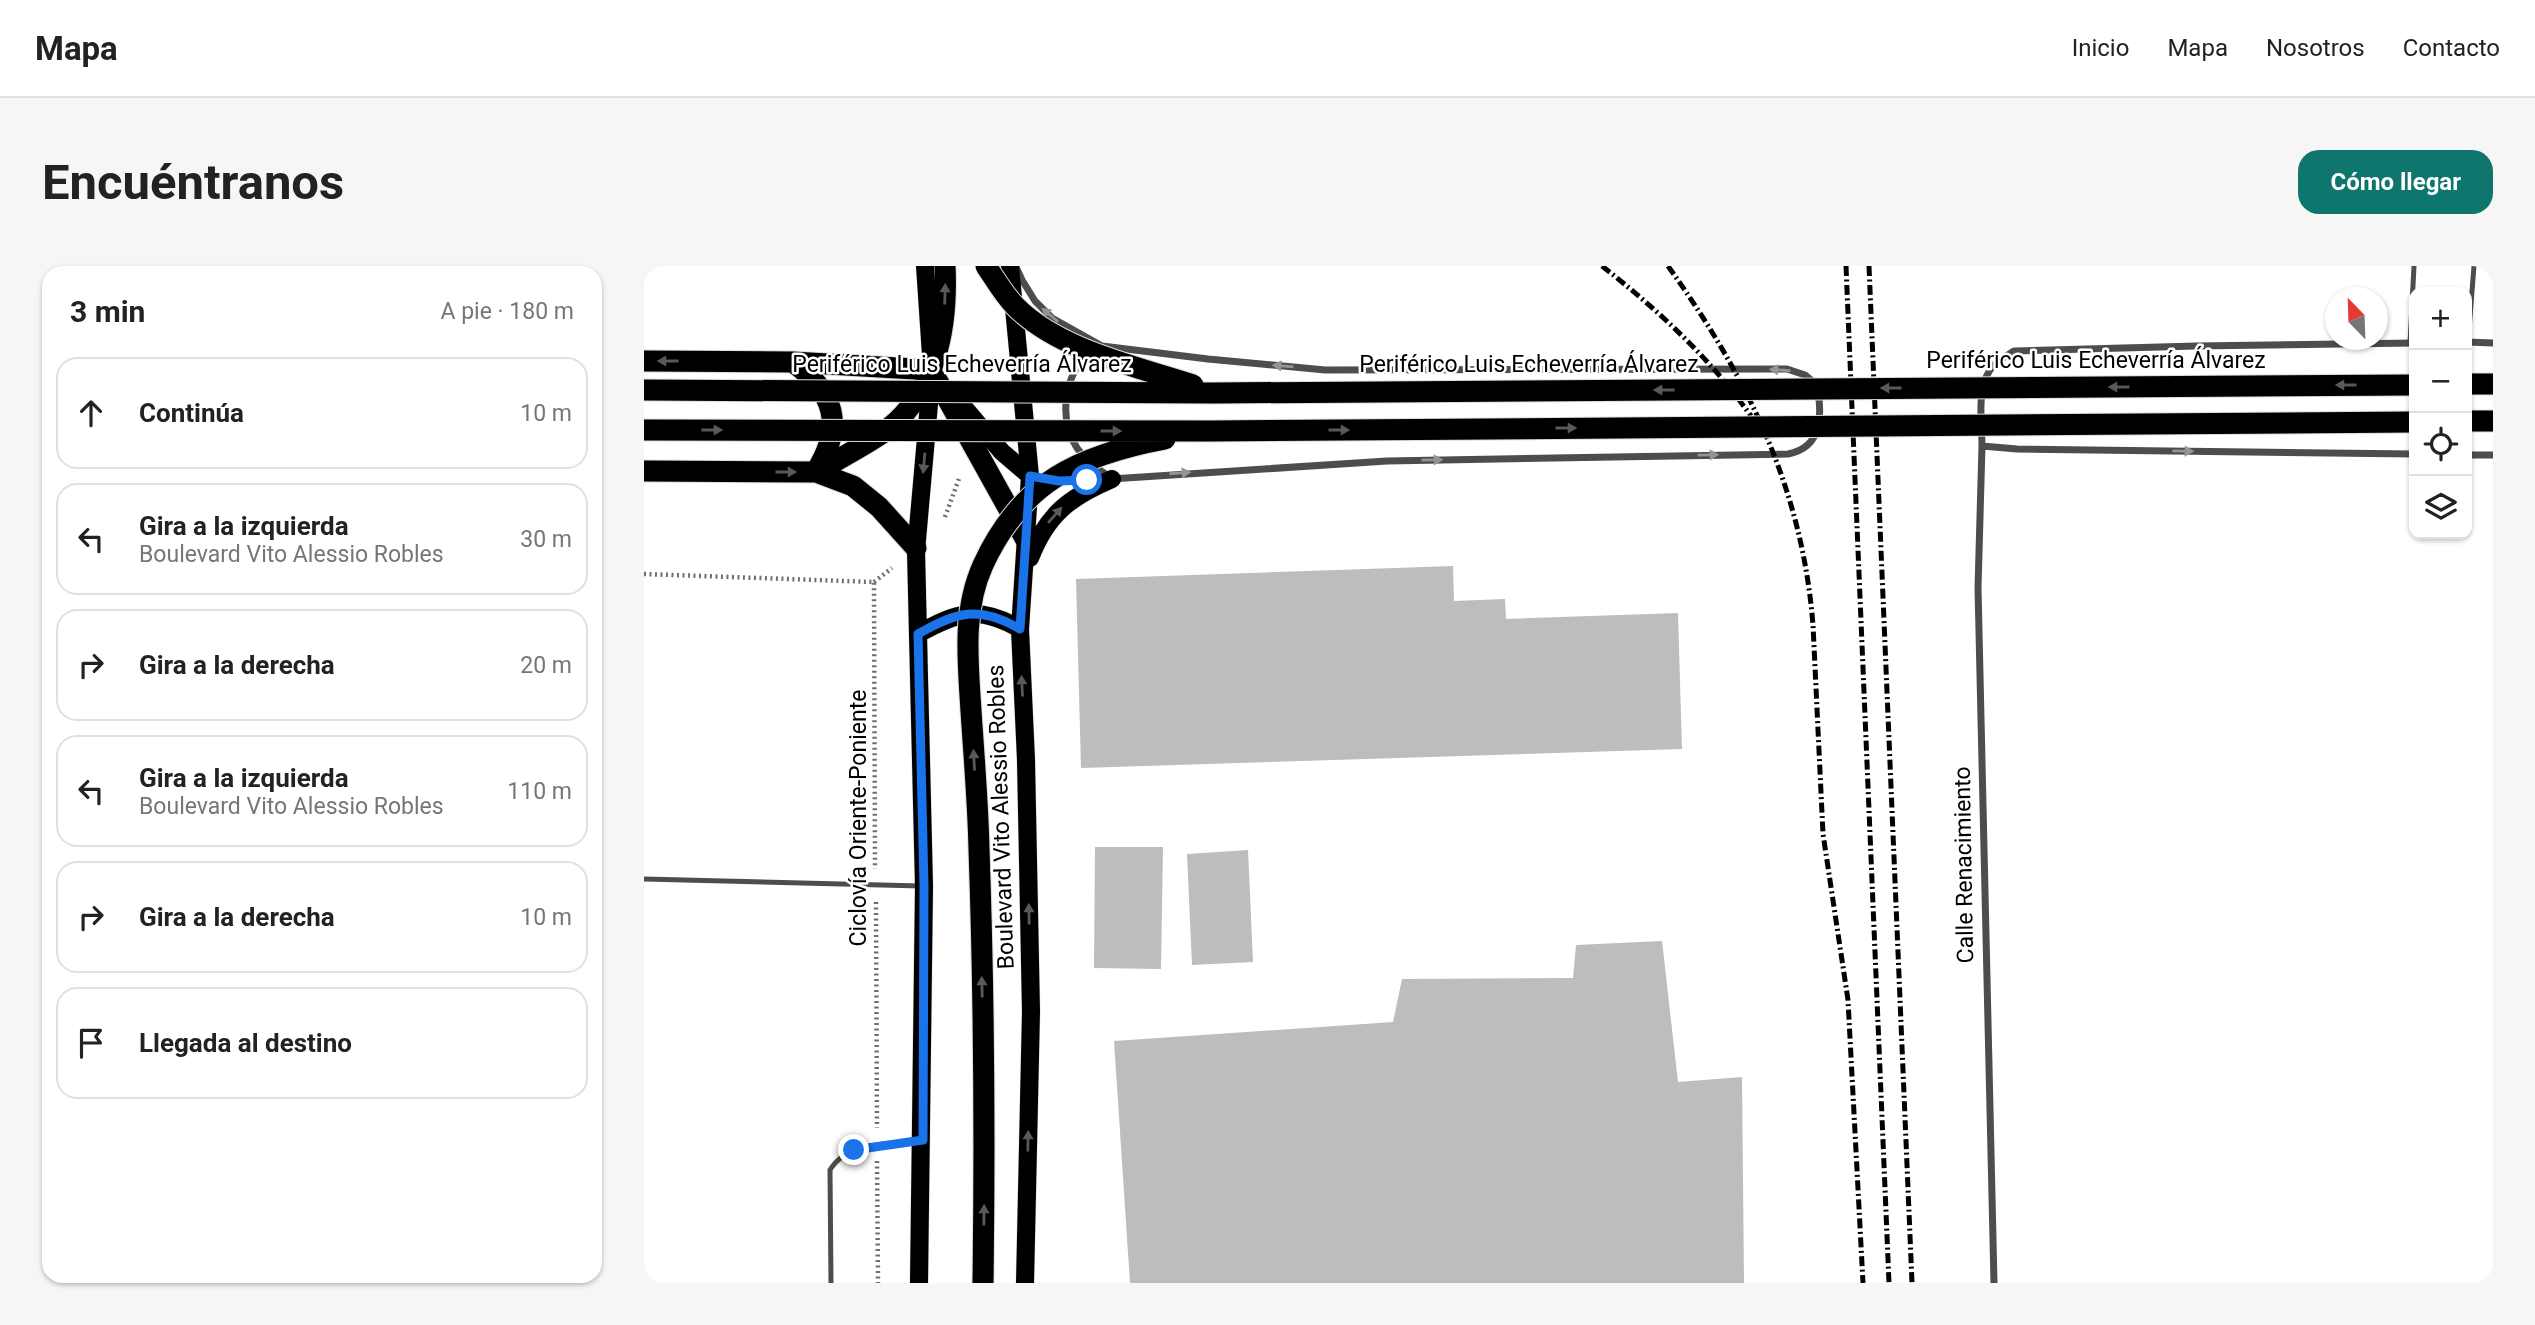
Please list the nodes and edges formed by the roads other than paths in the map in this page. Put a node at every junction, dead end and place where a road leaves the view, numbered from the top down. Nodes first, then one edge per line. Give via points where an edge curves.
1 (925, 266) edge
2 (945, 266) edge
3 (986, 266) edge
4 (1010, 266) edge
5 (1016, 266) edge
6 (2414, 266) edge
7 (2474, 266) edge
8 (2413, 287) edge
9 (2472, 288) edge
10 (2472, 342) edge
11 (2409, 343) edge
12 (2493, 343) edge
13 (1102, 346) junction
14 (644, 360) edge
15 (793, 362) junction
16 (932, 370) junction
17 (2472, 384) edge
18 (2493, 384) edge
19 (2409, 385) edge
20 (644, 390) edge
21 (1215, 393) junction
22 (2472, 421) edge
23 (2493, 421) edge
24 (2409, 422) edge
25 (644, 430) edge
26 (1211, 431) junction
27 (1982, 446) junction
28 (2409, 454) edge
29 (2472, 455) edge
30 (2493, 456) edge
31 (644, 471) edge
32 (816, 472) junction
33 (1030, 476) junction
34 (1112, 478) junction
35 (1027, 540) junction
36 (916, 548) junction
37 (1023, 575) junction
38 (1020, 629) junction
39 (918, 634) junction
40 (644, 879) edge
41 (924, 886) junction
42 (923, 1140) junction
43 (831, 1283) edge
44 (919, 1283) edge
45 (984, 1283) edge
46 (1025, 1283) edge
47 (1994, 1283) edge

1 - 16 main road
16 -> 2 highway via 943,327
3 - 21 highway, bridge via 1013,305 1063,340
4 - 33 main road, Boulevard Vito Alessio Robles
13 -> 5 street via 1052,318 1035,301
6 - 8 lane
7 - 9 lane
10 - 12 street
11 - 27 street, Calle Renacimiento via 2014,351 1995,363 1986,376
13 - 34 street via 1084,357 1072,377 1067,425 1076,447 1092,466
34 -> 13 street via 1387,461 1788,454 1800,452 1810,443 1822,411 1817,385 1787,369 1325,370
15 -> 14 highway
15 - 16 highway
15 - 32 highway via 814,377 828,399 833,425 829,450
16 - 32 highway via 911,407 882,433
16 - 33 main road via 1002,452
16 - 35 highway
16 -> 36 main road
17 - 18 highway
19 -> 21 highway, Periférico Luis Echeverría Álvarez, bridge
20 - 21 highway, Periférico Luis Echeverría Álvarez, bridge
22 - 23 highway
26 -> 24 highway, bridge
25 -> 26 highway, bridge
45 -> 26 highway, bridge via 981,927 968,655 970,604 998,536 1026,498 1064,471 1102,455
27 -> 28 street
27 - 47 street, Calle Renacimiento via 1978,588
29 - 30 street
31 -> 32 highway
32 - 36 highway via 853,486
33 - 34 street via 1059,481
33 - 35 main road, Boulevard Vito Alessio Robles
37 -> 34 main road via 1038,538 1055,514 1083,492
35 - 37 main road, Boulevard Vito Alessio Robles
36 - 39 main road
37 - 38 main road, Boulevard Vito Alessio Robles
38 - 39 main road via 986,615 962,615 946,618
46 -> 38 main road, Boulevard Vito Alessio Robles via 1031,1011
39 - 41 main road
40 - 41 lane
41 - 42 main road
42 - 43 lane via 854,1150 842,1155 830,1170
42 - 44 main road

